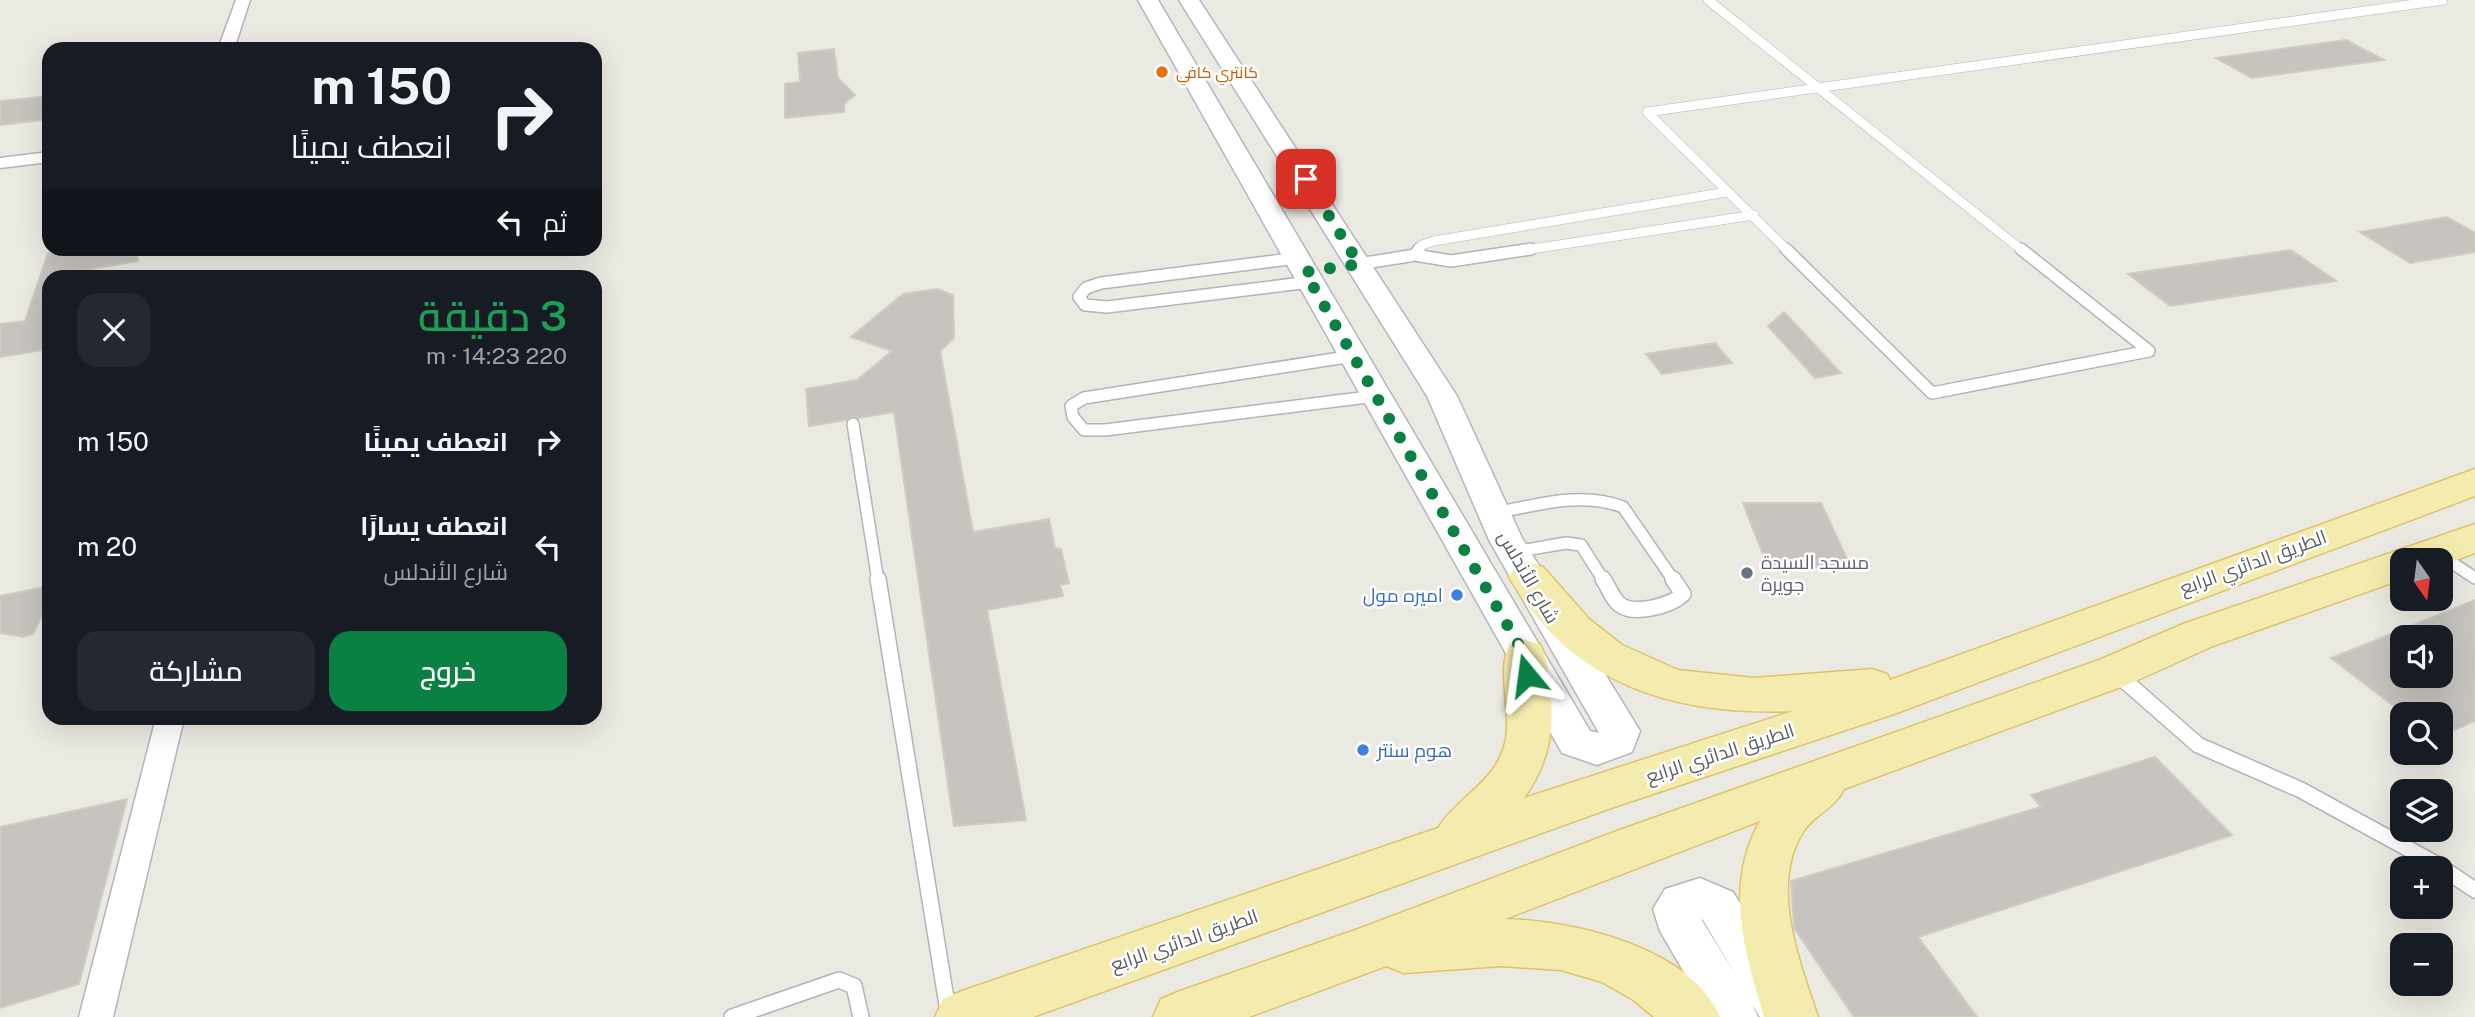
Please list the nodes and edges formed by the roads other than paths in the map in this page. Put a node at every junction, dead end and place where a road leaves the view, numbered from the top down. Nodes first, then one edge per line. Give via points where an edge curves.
1 (243, 0) edge
2 (1148, 0) edge
3 (1189, 0) edge
4 (1708, 0) edge
5 (2443, 0) edge
6 (228, 42) edge
7 (1818, 86) junction
8 (42, 158) edge
9 (0, 163) edge
10 (1727, 192) junction
11 (1754, 215) junction
12 (1415, 255) junction
13 (1359, 264) junction
14 (1304, 271) junction
15 (1353, 356) junction
16 (1376, 396) junction
17 (853, 424) dead end
18 (2475, 482) edge
19 (1493, 514) junction
20 (2475, 538) edge
21 (2448, 548) edge
22 (1522, 565) junction
23 (2390, 569) edge
24 (2454, 571) edge
25 (2475, 578) edge
26 (1525, 656) junction
27 (2114, 672) junction
28 (1947, 677) junction
29 (168, 725) edge
30 (1840, 770) junction
31 (1451, 845) junction
32 (2475, 890) edge
33 (1360, 952) junction
34 (96, 1017) edge
35 (732, 1017) edge
36 (861, 1017) edge
37 (949, 1017) edge
38 (962, 1017) edge
39 (1180, 1017) edge
40 (1693, 1017) edge
41 (1735, 1017) edge
42 (1786, 1017) edge
43 (1791, 1017) edge

1 - 6 street
2 - 14 main road, شارع الأندلس
3 - 13 main road, شارع الأندلس
4 - 7 lane
5 - 7 lane
7 - 10 lane via 1647,112
7 - 11 lane via 2149,351 1932,393
8 - 9 street
10 - 11 lane
10 - 12 lane via 1434,241 1422,245
11 - 12 lane via 1451,261
12 - 13 lane
13 - 14 main road
13 - 19 main road, شارع الأندلس via 1457,424
14 - 14 lane via 1101,282 1079,297 1085,305 1107,307
14 - 15 main road, شارع الأندلس
15 - 16 main road, شارع الأندلس
15 - 16 lane via 1084,398 1071,406 1073,417 1084,430 1105,430
16 - 26 main road, شارع الأندلس
17 - 37 lane
18 - 28 main road, الطريق الدائري الرابع
19 - 22 main road, شارع الأندلس
19 - 22 lane via 1588,498 1610,500 1623,507 1683,594 1676,601 1635,610 1619,604 1581,545 1566,543
20 - 21 main road
22 - 26 main road, شارع الأندلس via 1620,731 1618,741 1604,749 1587,749 1576,741
22 - 28 main road via 1574,629 1604,653 1680,688 1764,697
23 - 27 main road via 2198,635
24 - 25 lane
26 - 31 main road via 1530,734 1524,755 1498,795
27 - 30 main road
27 - 32 lane via 2198,745 2301,790
28 - 31 main road, الطريق الدائري الرابع
29 - 34 street
30 - 33 main road
30 - 43 main road via 1788,815 1767,863 1764,920
31 - 38 main road, الطريق الدائري الرابع
33 - 39 main road
33 - 40 main road via 1543,941 1599,955 1652,983
35 - 36 lane via 839,980 854,986
41 - 42 main road via 1676,917 1680,903 1700,897 1717,906

